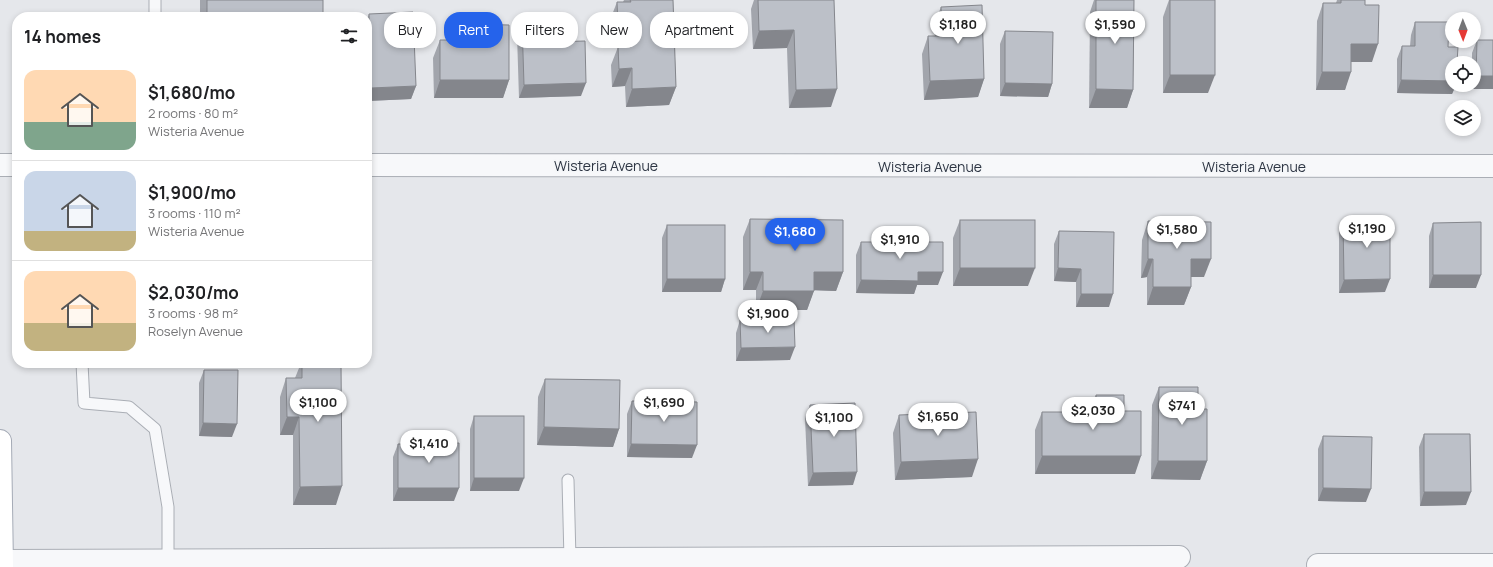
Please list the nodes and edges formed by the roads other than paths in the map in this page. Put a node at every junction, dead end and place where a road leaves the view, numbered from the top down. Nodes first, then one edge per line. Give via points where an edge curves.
1 (155, 0) edge
2 (155, 12) edge
3 (0, 165) edge
4 (12, 165) edge
5 (372, 165) edge
6 (1493, 166) edge
7 (82, 368) edge
8 (0, 441) edge
9 (568, 480) dead end
10 (1179, 557) dead end
11 (570, 559) junction
12 (168, 561) junction
13 (2, 564) edge
14 (1318, 565) dead end
15 (1493, 565) edge

1 - 2 lane
3 - 4 street
5 - 6 street, Wisteria Avenue
7 - 12 lane via 84,403 129,407 155,429 168,508
8 - 13 main road
9 - 11 lane
10 - 11 street
11 - 12 street
12 - 13 street
14 - 15 street

